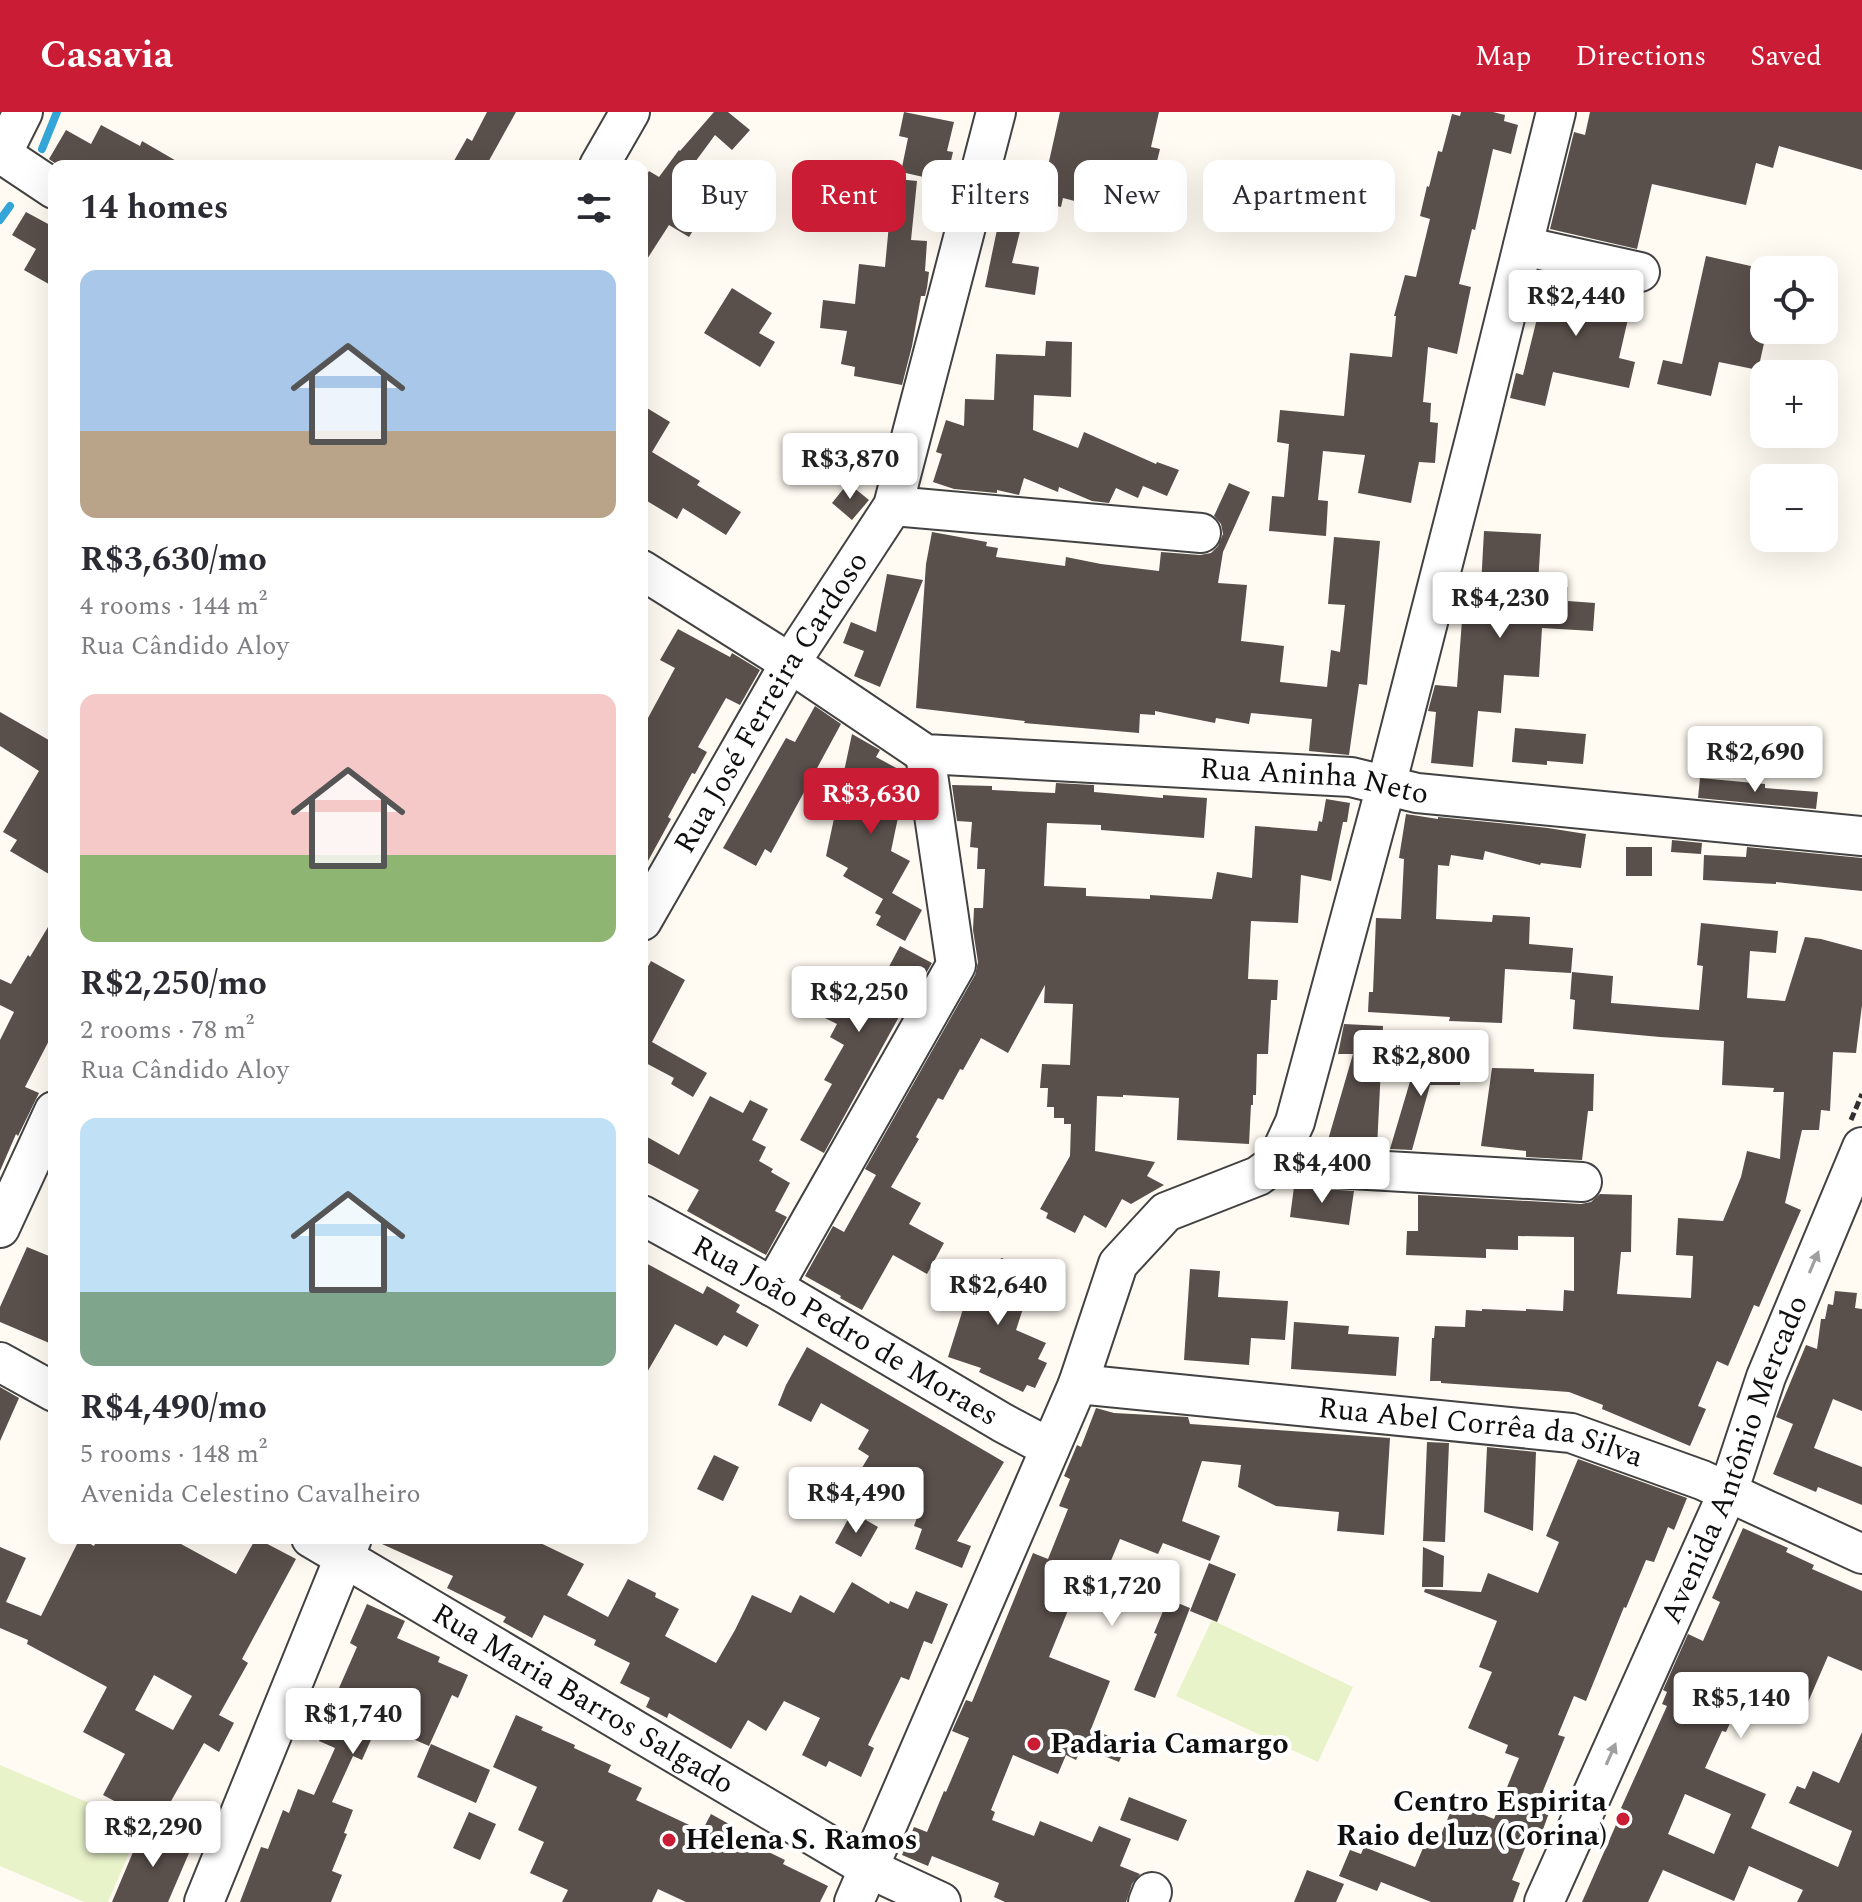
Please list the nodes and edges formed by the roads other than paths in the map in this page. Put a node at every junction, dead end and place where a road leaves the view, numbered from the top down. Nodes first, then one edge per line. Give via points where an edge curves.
1 (23, 112) edge
2 (630, 112) edge
3 (996, 112) edge
4 (1556, 112) edge
5 (1, 153) edge
6 (602, 160) edge
7 (48, 185) edge
8 (1523, 246) junction
9 (1640, 272) dead end
10 (893, 506) junction
11 (1201, 533) dead end
12 (648, 574) edge
13 (790, 663) junction
14 (925, 754) junction
15 (1386, 786) junction
16 (1862, 836) edge
17 (648, 911) edge
18 (48, 1124) edge
19 (1862, 1147) edge
20 (1276, 1163) junction
21 (1582, 1182) dead end
22 (648, 1218) edge
23 (0, 1228) edge
24 (773, 1287) junction
25 (0, 1362) edge
26 (1078, 1384) junction
27 (48, 1389) edge
28 (1050, 1448) junction
29 (1728, 1492) junction
30 (348, 1548) edge
31 (1862, 1554) edge
32 (861, 1885) edge
33 (204, 1902) edge
34 (941, 1902) edge
35 (1544, 1902) edge

1 - 5 street
2 - 6 street
3 - 10 street, Rua José Ferreira Cardoso
4 - 8 street
5 - 7 street
8 - 9 street
8 - 15 street
10 - 11 street
10 - 13 street, Rua José Ferreira Cardoso
12 - 13 street
13 - 14 street
13 - 17 street, Rua José Ferreira Cardoso
14 - 15 street, Rua Aninha Neto via 1351,777
14 - 24 street via 956,965
15 - 16 street, Rua Aninha Neto
15 - 20 street via 1295,1122
18 - 23 street
29 -> 19 street, Avenida Antônio Mercado via 1766,1377
20 - 21 street
20 - 26 street via 1258,1176 1166,1212 1118,1264
22 - 24 street, Rua João Pedro de Moraes
24 - 28 street, Rua João Pedro de Moraes
25 - 27 street
26 - 28 street
26 - 29 street, Rua Abel Corrêa da Silva via 1571,1433
28 - 32 street
29 - 31 street, Rua Abel Corrêa da Silva
35 -> 29 street, Avenida Antônio Mercado
30 - 32 street, Rua Maria Barros Salgado
30 - 33 street
32 - 34 street, Rua Maria Barros Salgado

